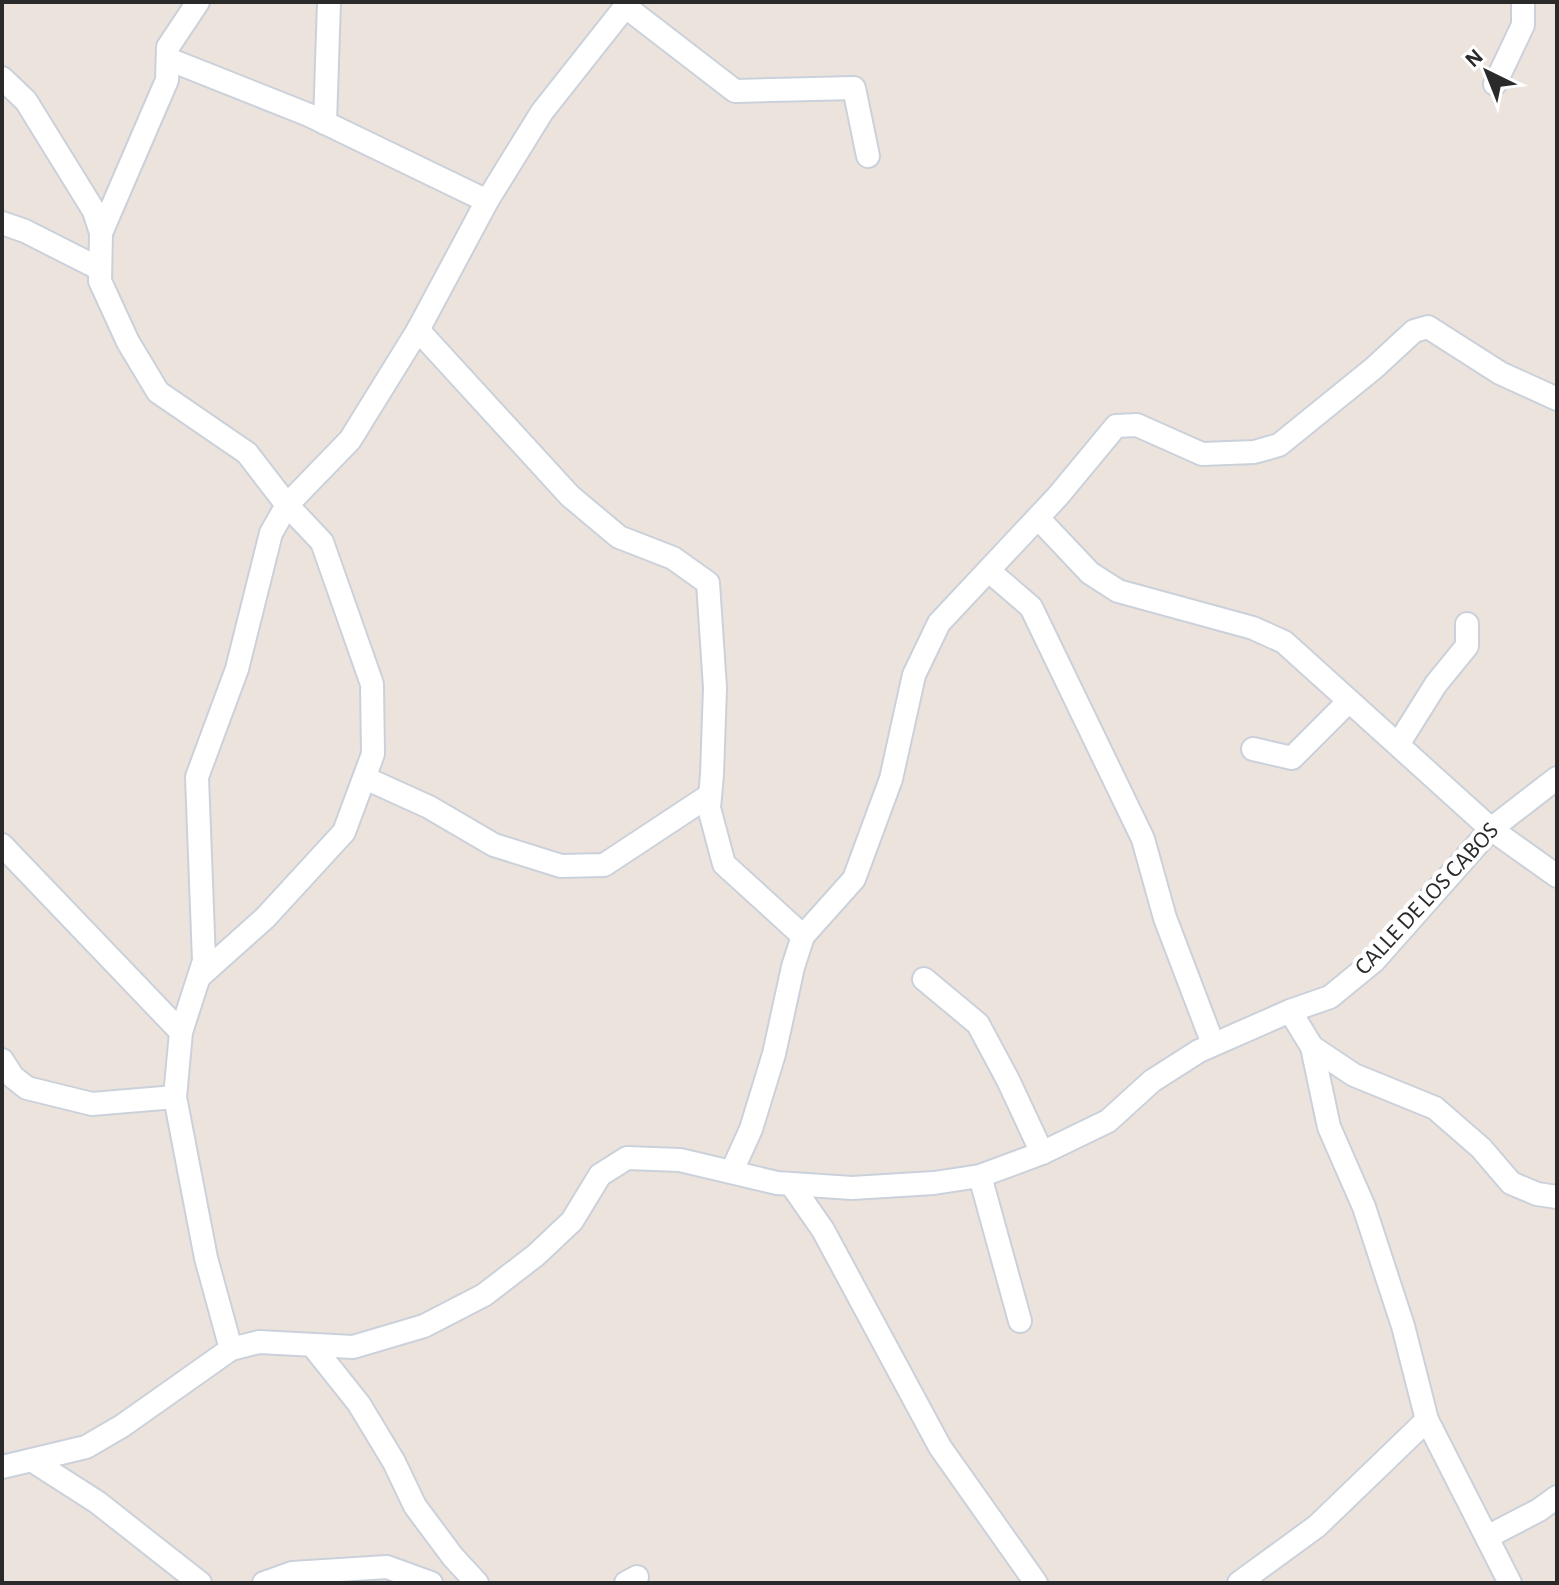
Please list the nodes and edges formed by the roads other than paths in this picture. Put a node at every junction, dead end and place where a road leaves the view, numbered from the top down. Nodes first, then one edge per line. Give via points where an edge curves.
1 (198, 2) edge
2 (329, 2) edge
3 (1523, 2) edge
4 (628, 4) edge
5 (168, 59) junction
6 (2, 78) edge
7 (1495, 84) dead end
8 (325, 123) junction
9 (868, 156) dead end
10 (487, 201) junction
11 (2, 223) edge
12 (101, 233) junction
13 (100, 269) junction
14 (418, 330) junction
15 (1557, 399) edge
16 (287, 505) junction
17 (1038, 518) junction
18 (989, 571) junction
19 (1467, 624) dead end
20 (1349, 701) junction
21 (1399, 743) junction
22 (1253, 749) dead end
23 (365, 778) junction
24 (1557, 778) edge
25 (710, 795) junction
26 (1491, 829) junction
27 (2, 845) edge
28 (1557, 876) edge
29 (803, 936) junction
30 (198, 978) junction
31 (924, 979) dead end
32 (1290, 1011) junction
33 (181, 1032) junction
34 (1213, 1044) junction
35 (1312, 1047) junction
36 (2, 1060) edge
37 (175, 1097) junction
38 (1042, 1153) junction
39 (732, 1171) junction
40 (980, 1176) junction
41 (791, 1184) junction
42 (1557, 1197) edge
43 (1020, 1321) dead end
44 (312, 1345) junction
45 (231, 1349) junction
46 (1427, 1420) junction
47 (33, 1461) junction
48 (2, 1467) edge
49 (1557, 1497) edge
50 (1487, 1537) junction
51 (176, 1574) edge
52 (471, 1578) edge
53 (200, 1583) edge
54 (264, 1583) edge
55 (433, 1583) edge
56 (1036, 1583) edge
57 (1239, 1583) edge
58 (1510, 1583) edge

1 - 5 street via 168,47
2 - 8 street
3 - 7 street via 1523,25
4 - 9 street via 735,91 854,88
4 - 10 street via 542,112
5 - 8 street
5 - 12 street via 167,80
6 - 12 street via 26,101 94,211
8 - 10 street
10 - 14 street
11 - 13 street
12 - 13 street
13 - 16 street via 100,281 128,342 158,392 247,453
14 - 16 street via 350,440
14 - 25 street via 570,496 619,537 673,558 708,583 715,688
15 - 17 street via 1500,373 1428,327 1414,331 1279,445 1254,452 1202,454 1137,425 1116,426
16 - 23 street via 322,542 372,684 373,754
16 - 30 street via 271,533 237,669 197,777 204,961
17 - 18 street
17 - 20 street via 1090,573 1118,591 1253,628 1284,642
18 - 29 street via 939,623 914,675 891,779 854,879
18 - 34 street via 1031,607 1137,825 1165,918
19 - 21 street via 1467,646
20 - 21 street
20 - 22 street via 1292,758
21 - 26 street
23 - 25 street via 494,845 561,866 604,865
23 - 30 street via 344,832 265,918
24 - 26 street, CALLE DE LOS CABOS
25 - 29 street via 724,864
26 - 28 street
26 - 32 street, CALLE DE LOS CABOS via 1374,961 1330,997
27 - 33 street
29 - 39 street via 774,1054
30 - 33 street
31 - 38 street via 978,1024
32 - 34 street, CALLE DE LOS CABOS
32 - 35 street
33 - 37 street
34 - 38 street, CALLE DE LOS CABOS via 1152,1081 1108,1121
35 - 42 street via 1354,1075 1435,1108 1511,1183
35 - 46 street via 1329,1127 1364,1207
36 - 37 street via 27,1088 92,1104
37 - 45 street via 206,1258
38 - 40 street, CALLE DE LOS CABOS
39 - 41 street, CALLE DE LOS CABOS
39 - 44 street, CALLE DE LOS CABOS via 680,1160 627,1158 600,1175 572,1221 484,1295 410,1331 353,1347
40 - 41 street, CALLE DE LOS CABOS via 852,1188
40 - 43 street
41 - 56 street via 823,1230 940,1447
44 - 45 street, CALLE DE LOS CABOS via 259,1342
44 - 52 street via 359,1404 415,1506
45 - 47 street, CALLE DE LOS CABOS via 86,1447
46 - 50 street
46 - 57 street via 1317,1526
47 - 48 street, CALLE DE LOS CABOS
47 - 51 street via 97,1502
49 - 50 street
50 - 58 street
51 - 53 street
52 - 55 street
54 - 55 street via 292,1573 375,1567

